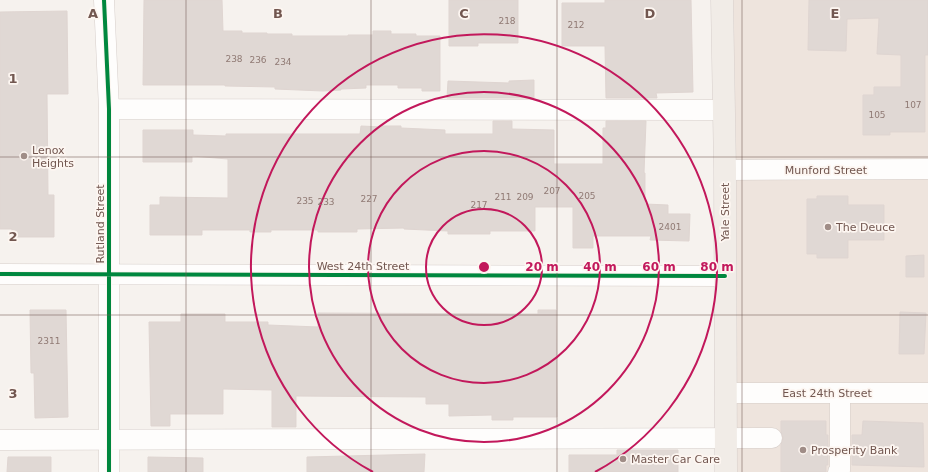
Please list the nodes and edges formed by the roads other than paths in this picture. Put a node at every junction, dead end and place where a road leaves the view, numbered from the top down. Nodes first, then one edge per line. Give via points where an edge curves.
1 (104, 0) edge
2 (722, 0) edge
3 (109, 109) junction
4 (724, 110) junction
5 (928, 169) edge
6 (725, 170) junction
7 (0, 274) edge
8 (109, 274) junction
9 (725, 276) junction
10 (726, 393) junction
11 (840, 393) junction
12 (928, 393) edge
13 (840, 414) junction
14 (726, 438) junction
15 (772, 438) dead end
16 (0, 440) edge
17 (109, 441) junction
18 (109, 472) edge
19 (726, 472) edge
20 (832, 472) edge
21 (838, 472) edge
22 (847, 472) edge

1 - 3 street, Rutland Street
2 - 4 main road, Yale Street
3 - 4 street
3 - 8 street, Rutland Street
4 - 6 main road, Yale Street
5 - 6 street, Munford Street
6 - 9 main road, Yale Street
7 - 8 street, West 24th Street
8 - 9 street, West 24th Street
8 - 17 street, Rutland Street
9 - 10 main road, Yale Street
10 - 11 street, East 24th Street
10 - 14 main road, Yale Street
11 - 12 street, East 24th Street
11 - 13 street
13 - 20 street via 833,432
13 - 21 street
13 - 22 street via 848,431
14 - 15 street
14 - 17 street
14 - 19 main road, Yale Street
16 - 17 street
17 - 18 street, Rutland Street

